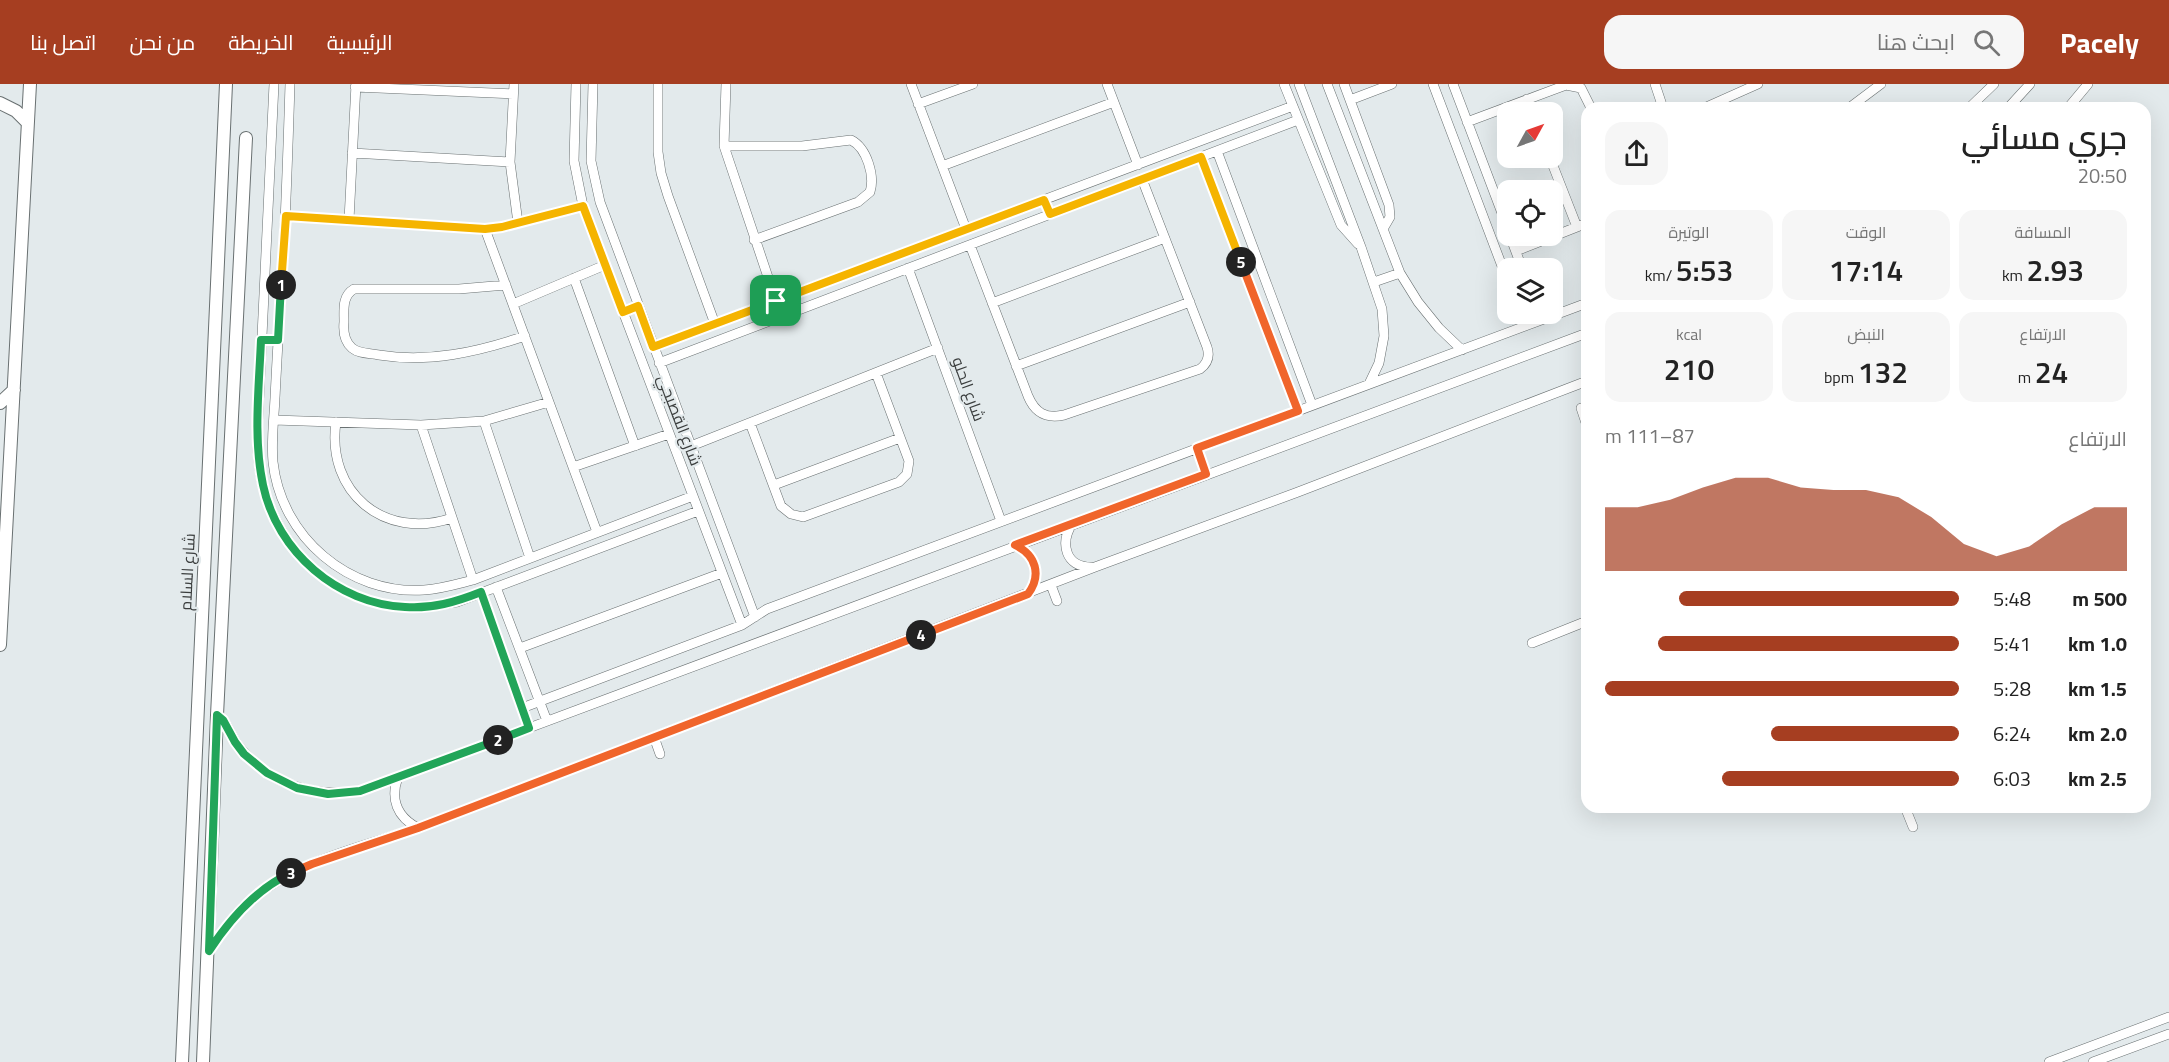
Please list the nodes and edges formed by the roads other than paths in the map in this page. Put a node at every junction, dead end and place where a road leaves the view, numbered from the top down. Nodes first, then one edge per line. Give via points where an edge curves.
1 (30, 84) edge
2 (226, 84) edge
3 (274, 84) edge
4 (290, 84) edge
5 (576, 84) edge
6 (593, 84) edge
7 (658, 84) edge
8 (726, 84) edge
9 (910, 84) edge
10 (973, 84) edge
11 (1107, 84) edge
12 (1284, 84) edge
13 (1299, 84) edge
14 (1327, 84) edge
15 (1345, 84) edge
16 (1392, 84) edge
17 (1434, 84) edge
18 (1453, 84) edge
19 (1654, 84) edge
20 (1758, 84) edge
21 (1881, 84) edge
22 (1994, 84) edge
23 (2030, 84) edge
24 (2088, 84) edge
25 (356, 86) edge
26 (1372, 88) edge
27 (514, 89) edge
28 (1527, 99) junction
29 (1350, 100) junction
30 (1114, 102) junction
31 (1528, 102) edge
32 (1588, 102) edge
33 (1661, 102) edge
34 (1718, 102) edge
35 (1857, 102) edge
36 (1975, 102) edge
37 (2014, 102) edge
38 (2073, 102) edge
39 (0, 103) edge
40 (918, 104) junction
41 (1293, 106) junction
42 (1267, 116) junction
43 (1298, 120) junction
44 (27, 122) junction
45 (1467, 122) junction
46 (1272, 130) junction
47 (246, 138) dead end
48 (723, 146) junction
49 (1217, 151) junction
50 (352, 153) junction
51 (1201, 157) junction
52 (510, 162) junction
53 (1138, 165) junction
54 (942, 166) junction
55 (1554, 168) edge
56 (1143, 179) junction
57 (1044, 200) junction
58 (1497, 200) edge
59 (583, 206) junction
60 (1050, 214) junction
61 (286, 216) junction
62 (349, 220) junction
63 (518, 223) junction
64 (1581, 225) edge
65 (1577, 226) junction
66 (485, 229) junction
67 (966, 229) junction
68 (1383, 229) junction
69 (1165, 238) junction
70 (754, 240) junction
71 (970, 244) junction
72 (1514, 246) edge
73 (1361, 247) junction
74 (1516, 251) junction
75 (1499, 258) edge
76 (1518, 258) edge
77 (605, 265) junction
78 (908, 268) junction
79 (1400, 273) junction
80 (574, 278) junction
81 (1374, 282) junction
82 (506, 285) junction
83 (776, 301) junction
84 (1190, 302) junction
85 (992, 303) junction
86 (513, 304) junction
87 (1581, 305) edge
88 (638, 306) junction
89 (1563, 310) edge
90 (623, 312) junction
91 (715, 324) junction
92 (1528, 324) edge
93 (1524, 326) joint
94 (1581, 335) edge
95 (525, 336) junction
96 (674, 339) junction
97 (261, 340) junction
98 (278, 340) junction
99 (653, 347) junction
100 (938, 348) junction
101 (1462, 350) junction
102 (680, 355) junction
103 (659, 363) junction
104 (1016, 366) junction
105 (876, 373) junction
106 (1581, 383) edge
107 (1369, 384) junction
108 (15, 390) junction
109 (549, 402) junction
110 (0, 403) edge
111 (1312, 405) junction
112 (1298, 411) junction
113 (274, 420) junction
114 (484, 421) junction
115 (336, 422) junction
116 (750, 423) junction
117 (421, 425) junction
118 (669, 434) junction
119 (900, 438) junction
120 (5, 439) edge
121 (635, 446) junction
122 (691, 446) junction
123 (1197, 448) junction
124 (573, 466) junction
125 (1206, 474) junction
126 (774, 485) junction
127 (693, 496) junction
128 (698, 511) junction
129 (452, 518) junction
130 (1001, 521) junction
131 (1072, 524) junction
132 (597, 532) junction
133 (1015, 545) junction
134 (530, 558) junction
135 (1095, 567) junction
136 (722, 573) junction
137 (473, 580) junction
138 (742, 581) junction
139 (1051, 585) junction
140 (496, 587) junction
141 (727, 587) junction
142 (481, 592) junction
143 (1028, 594) junction
144 (1057, 601) dead end
145 (756, 617) junction
146 (1581, 623) edge
147 (742, 625) junction
148 (1532, 642) dead end
149 (0, 645) edge
150 (520, 648) junction
151 (540, 702) junction
152 (522, 708) junction
153 (217, 715) junction
154 (547, 721) junction
155 (529, 728) junction
156 (654, 737) junction
157 (660, 754) dead end
158 (398, 777) junction
159 (1907, 813) edge
160 (1913, 827) dead end
161 (418, 828) junction
162 (209, 951) junction
163 (186, 981) junction
164 (207, 983) junction
165 (2169, 1017) edge
166 (2169, 1034) edge
167 (182, 1062) edge
168 (203, 1062) edge
169 (2049, 1062) edge
170 (2093, 1062) edge

1 - 44 main road
2 - 163 main road, شارع السلام
3 - 97 street
4 - 61 street
5 - 59 street, شارع القصبجي via 574,161
6 - 88 street, شارع القصبجي via 590,140 594,181
7 - 91 street via 661,173
8 - 48 street
9 - 40 street
10 - 40 street
11 - 30 street
12 - 41 street
13 - 73 street
14 - 68 street
15 - 29 street
16 - 26 street
17 - 75 street
18 - 45 street
19 - 33 street
20 - 34 street
21 - 35 street
22 - 36 street
23 - 37 street
24 - 38 street
25 - 27 street
25 - 50 street
26 - 29 street
27 - 52 street
28 - 31 street
28 - 32 street via 1571,84 1581,88
28 - 45 street
29 - 68 street via 1389,205 1390,217
30 - 53 street
30 - 54 street
39 - 44 main road
40 - 54 street
41 - 42 street
41 - 43 street
42 - 46 street
42 - 53 street
43 - 46 street
43 - 73 street via 1341,225
44 - 108 main road
45 - 58 street
46 - 49 street
47 - 153 main road
48 - 70 street
48 - 70 street via 802,146 851,140 862,148 872,177 870,192 858,202
49 - 51 street
49 - 111 street
50 - 52 street
50 - 62 street
51 - 56 street
51 - 112 street
52 - 63 street
53 - 57 street
54 - 67 street
55 - 65 street
56 - 60 street
56 - 69 street
57 - 60 street
57 - 67 street
59 - 63 street
59 - 77 street, شارع القصبجي
60 - 71 street
61 - 62 street
61 - 98 street
62 - 66 street
63 - 66 street
64 - 65 street
65 - 74 street
66 - 82 street
67 - 83 street
68 - 79 street
69 - 84 street
69 - 85 street
70 - 83 street
71 - 78 street
71 - 85 street
72 - 74 street
73 - 81 street
74 - 76 street
77 - 80 street
77 - 90 street, شارع القصبجي
78 - 100 street, شارع الحلو
78 - 102 street
79 - 81 street
79 - 101 street via 1418,302
80 - 86 street
80 - 121 street
81 - 107 street via 1384,336 1379,363
82 - 86 street
82 - 95 street via 354,289 345,297 345,337 357,351 425,358 464,354
83 - 91 street
84 - 104 street
84 - 104 street via 1209,352 1200,369 1055,417 1046,416 1031,405
85 - 104 street
86 - 95 street
87 - 89 street
88 - 90 street
88 - 99 street, شارع القصبجي
90 - 118 street, شارع القصبجي
91 - 96 street
92 - 93 street
93 - 101 street
94 - 125 street
95 - 109 street
96 - 99 street
96 - 102 street
97 - 98 street
97 - 142 street via 259,465 272,511 299,555 332,584 380,604 431,607
98 - 113 street
99 - 103 street, شارع القصبجي
100 - 105 street
100 - 130 street, شارع الحلو
101 - 107 street
102 - 103 street
103 - 122 street, شارع القصبجي
105 - 116 street
105 - 119 street
106 - 135 street
107 - 111 street
108 - 110 main road
108 - 120 main road
109 - 114 street
109 - 124 street
111 - 112 street
112 - 123 street
113 - 115 street
113 - 137 street via 273,462 284,504 294,524 323,557 360,579 403,590 446,587
114 - 117 street
114 - 134 street
115 - 117 street
115 - 129 street via 334,448 341,474 365,505 388,519 407,524
116 - 122 street
116 - 126 street
117 - 129 street
118 - 121 street
118 - 127 street, شارع القصبجي
119 - 126 street
119 - 126 street via 909,461 904,478 804,517 781,506
120 - 149 main road
121 - 124 street
122 - 138 street, شارع القصبجي
123 - 125 street
123 - 130 street
124 - 132 street
125 - 131 street
127 - 128 street, شارع القصبجي
127 - 132 street
128 - 136 street, شارع القصبجي
128 - 140 street
129 - 137 street
130 - 145 street via 767,609
131 - 133 street
131 - 135 street via 1064,544 1067,554 1084,567
132 - 134 street
133 - 143 street via 1036,566 1034,586
133 - 154 street
134 - 137 street
135 - 139 street
136 - 141 street, شارع القصبجي
136 - 150 street
138 - 141 street
138 - 145 street, شارع القصبجي
139 - 143 street
139 - 144 street
140 - 142 street
140 - 150 street
141 - 147 street, شارع القصبجي
142 - 152 street
143 - 156 street
145 - 147 street
146 - 148 street
147 - 151 street
150 - 151 street
151 - 152 street
151 - 154 street
152 - 155 street
153 - 158 street via 255,764 297,788 344,794
153 - 162 main road
154 - 155 street
155 - 158 street
156 - 157 street
156 - 161 street
158 - 161 street via 394,787 396,807
159 - 160 street
161 - 162 street via 287,875 243,908
162 - 164 main road
163 - 164 main road
163 - 167 main road, شارع السلام
164 - 168 main road
165 - 169 street
166 - 170 street

